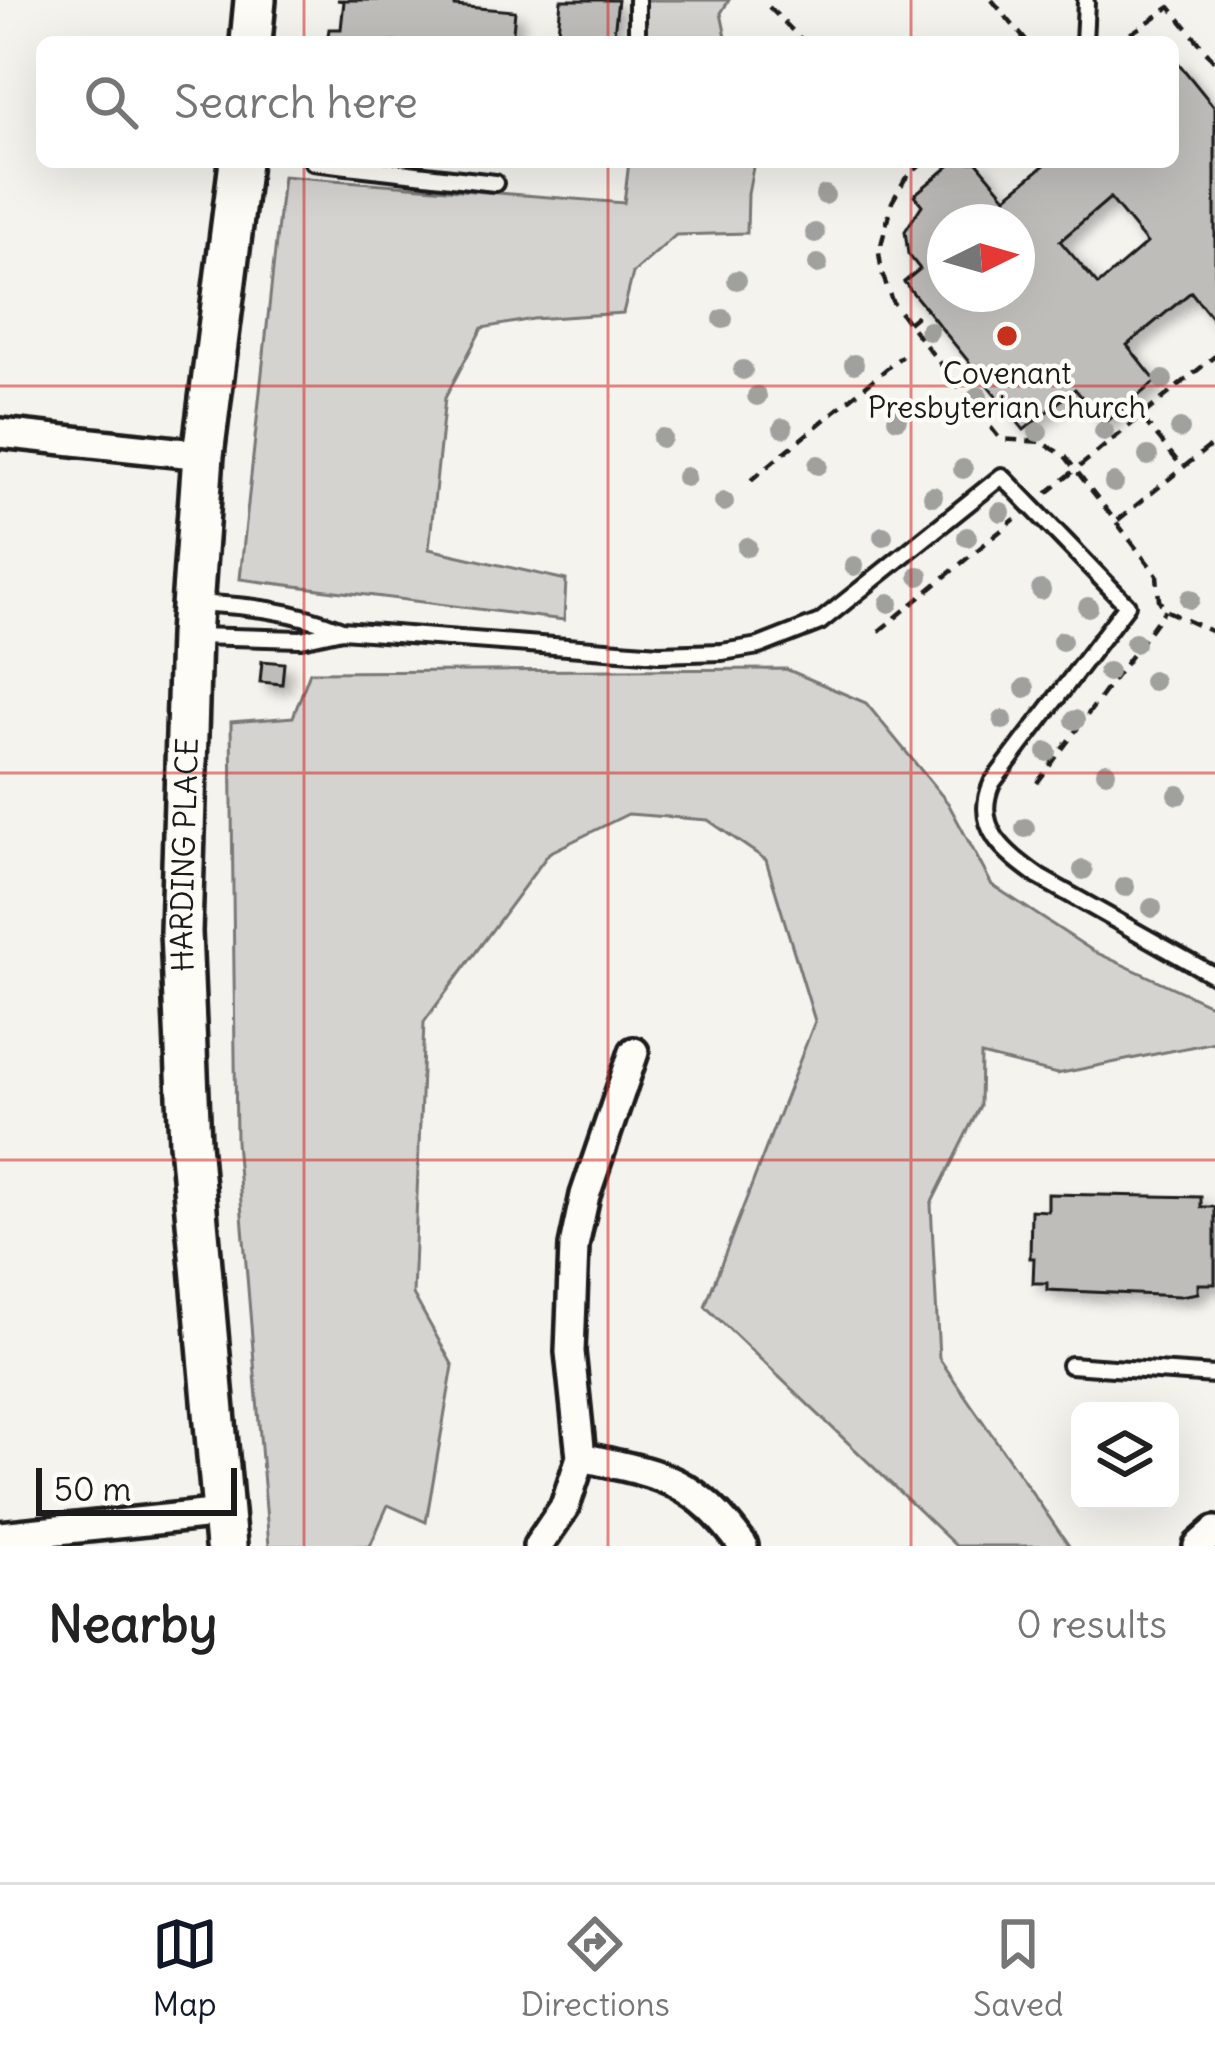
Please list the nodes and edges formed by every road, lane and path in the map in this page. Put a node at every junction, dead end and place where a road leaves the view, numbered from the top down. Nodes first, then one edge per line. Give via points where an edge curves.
1 (255, 0) edge
2 (637, 0) edge
3 (992, 0) edge
4 (1086, 2) edge
5 (769, 7) dead end
6 (252, 36) edge
7 (637, 36) edge
8 (798, 36) edge
9 (1022, 36) edge
10 (1084, 36) edge
11 (1125, 36) edge
12 (1215, 62) edge
13 (239, 168) edge
14 (365, 168) edge
15 (916, 168) edge
16 (914, 170) joint
17 (495, 183) dead end
18 (925, 309) dead end
19 (908, 323) junction
20 (902, 356) dead end
21 (1130, 403) dead end
22 (1003, 404) dead end
23 (983, 418) junction
24 (0, 433) edge
25 (1215, 442) edge
26 (203, 454) junction
27 (1183, 468) junction
28 (751, 480) dead end
29 (1118, 520) junction
30 (1165, 610) junction
31 (191, 619) junction
32 (342, 630) junction
33 (1215, 633) edge
34 (1037, 783) dead end
35 (1215, 976) edge
36 (634, 1052) dead end
37 (1070, 1365) dead end
38 (1215, 1375) edge
39 (581, 1457) junction
40 (225, 1529) edge
41 (1215, 1531) edge
42 (0, 1536) edge
43 (538, 1546) edge
44 (743, 1546) edge
45 (1198, 1546) edge

1 - 6 main road
2 - 7 lane
3 - 9 path
4 - 10 lane
5 - 8 path
11 - 12 path via 1170,7
13 - 26 main road, HARDING PLACE
14 - 17 lane
15 - 16 path
16 - 19 path via 892,202 879,253 892,301
18 - 19 path
19 - 23 path
20 - 28 path
21 - 27 path
22 - 23 path
23 - 29 path via 1000,439 1054,447
24 - 26 street
25 - 27 path
26 - 31 main road, HARDING PLACE
27 - 29 path
29 - 30 path via 1157,575
30 - 33 path
30 - 34 path
31 - 32 lane via 301,639
31 - 32 lane via 274,608
31 - 40 main road, HARDING PLACE via 182,972
32 - 35 lane via 658,653 759,646 820,622 1002,476 1127,605 992,783 985,806 992,834 1039,877
36 - 39 street via 574,1246 570,1352
37 - 38 lane
39 - 43 street via 565,1506
39 - 44 street via 660,1474 716,1509
40 - 42 street
41 - 45 street

